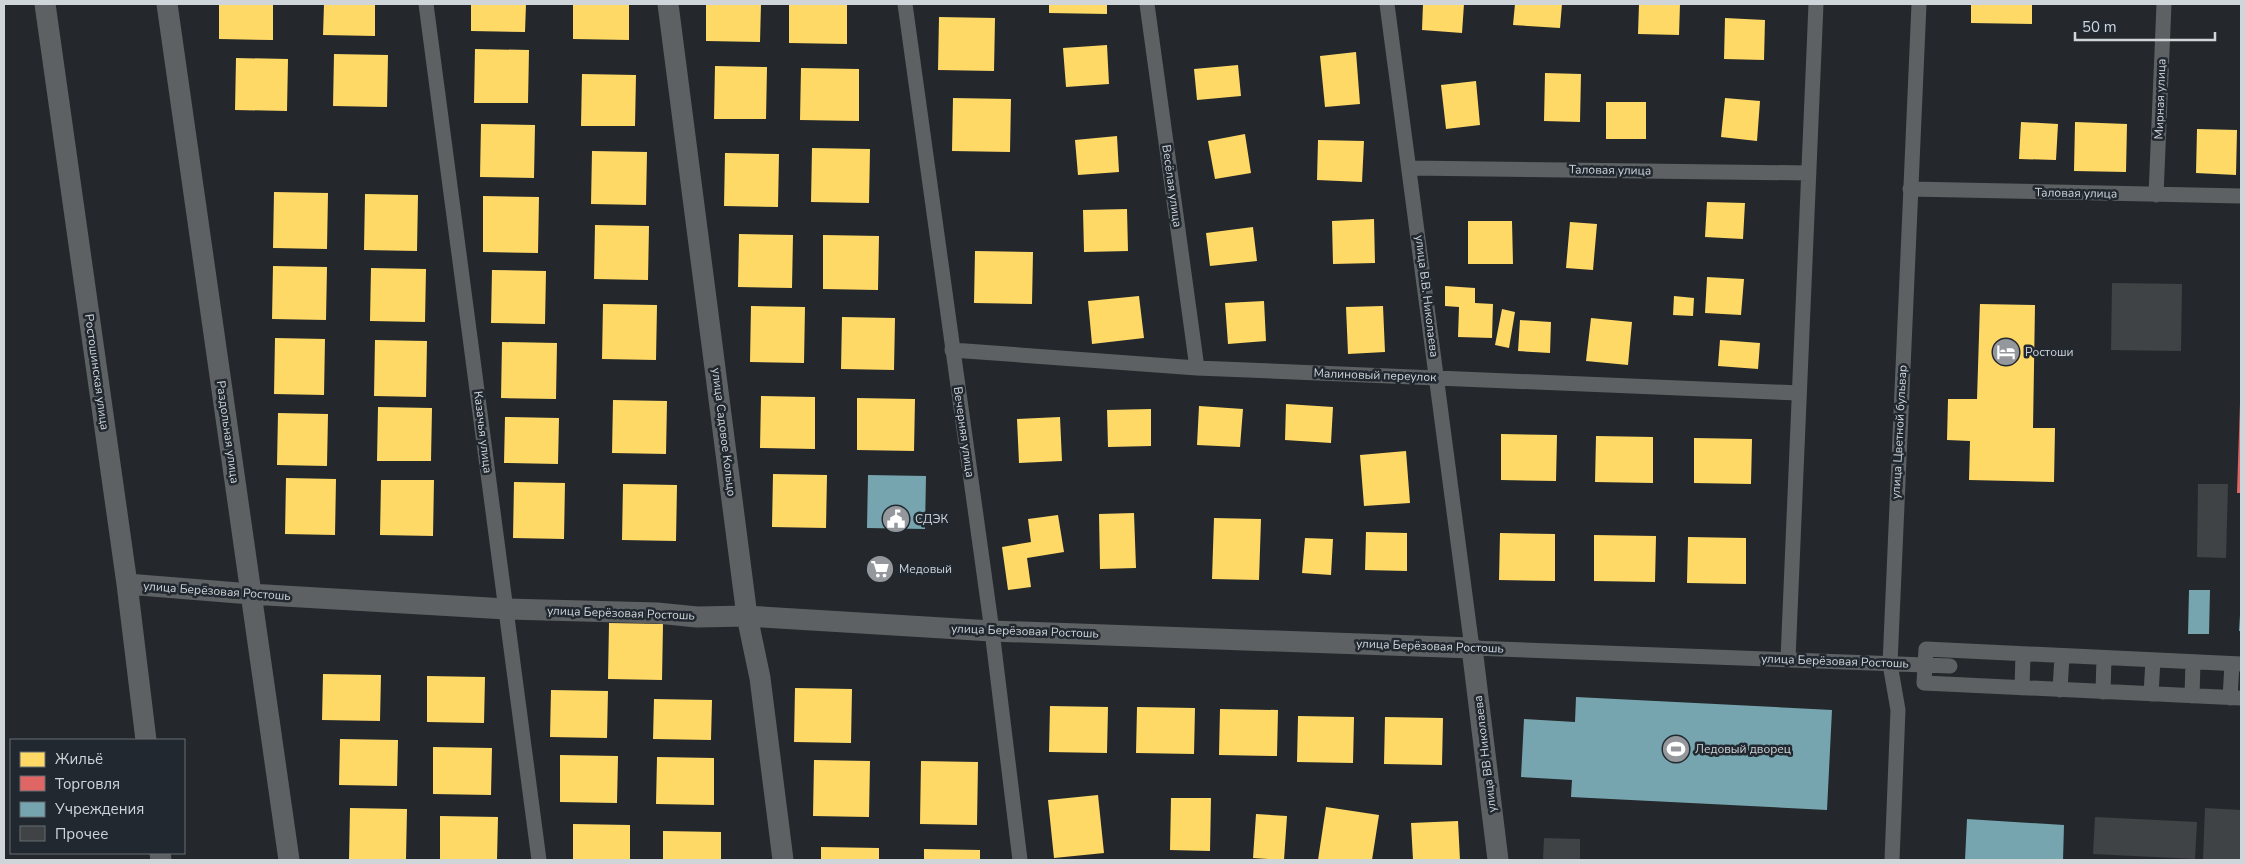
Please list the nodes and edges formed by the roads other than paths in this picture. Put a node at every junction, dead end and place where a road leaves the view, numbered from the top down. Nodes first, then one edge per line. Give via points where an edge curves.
1 (46, 4) edge
2 (167, 4) edge
3 (426, 4) edge
4 (668, 4) edge
5 (905, 4) edge
6 (1148, 4) edge
7 (1387, 4) edge
8 (1816, 4) edge
9 (1918, 4) edge
10 (2164, 4) edge
11 (1410, 168) junction
12 (1809, 173) junction
13 (1910, 189) junction
14 (2156, 195) junction
15 (2241, 196) edge
16 (952, 350) junction
17 (1196, 368) junction
18 (1437, 378) junction
19 (1799, 393) junction
20 (127, 584) junction
21 (251, 594) junction
22 (506, 609) junction
23 (747, 616) junction
24 (992, 631) junction
25 (1472, 648) junction
26 (1950, 650) junction
27 (2023, 654) junction
28 (2062, 656) junction
29 (2104, 658) junction
30 (1788, 659) junction
31 (2153, 660) junction
32 (2193, 662) junction
33 (1890, 664) junction
34 (2237, 664) edge
35 (1925, 665) junction
36 (1950, 666) junction
37 (1949, 684) junction
38 (2022, 688) junction
39 (2060, 690) junction
40 (2103, 692) junction
41 (2152, 694) junction
42 (2192, 696) junction
43 (2236, 698) edge
44 (146, 739) edge
45 (289, 860) edge
46 (539, 860) edge
47 (783, 860) edge
48 (1020, 860) edge
49 (1498, 860) edge
50 (1892, 860) edge

1 - 20 street, Ростошинская улица
2 - 21 street, Раздольная улица
3 - 22 street, Казачья улица
4 - 23 street, улица Садовое Кольцо
5 - 16 street, Вечерняя улица
6 - 17 street, Весёлая улица
7 - 11 street, улица В.В. Николаева
8 - 12 street
9 - 13 street, улица Цветной бульвар
10 - 14 street, Мирная улица
11 - 12 street, Таловая улица
11 - 18 street, улица В.В. Николаева
12 - 19 street
13 - 14 street, Таловая улица
13 - 33 street, улица Цветной бульвар
14 - 15 street, Таловая улица
16 - 17 street, Малиновый переулок
16 - 24 street, Вечерняя улица
17 - 18 street, Малиновый переулок
18 - 19 street, Малиновый переулок
18 - 25 street, улица В.В. Николаева
19 - 30 street
20 - 21 street, улица Берёзовая Ростошь
20 - 44 street, Ростошинская улица
21 - 22 street, улица Берёзовая Ростошь
21 - 45 street, Раздольная улица
22 - 23 street, улица Берёзовая Ростошь
22 - 46 street, Казачья улица
23 - 24 street, улица Берёзовая Ростошь
23 - 47 street, улица Садовое Кольцо via 760,678
24 - 25 street, улица Берёзовая Ростошь
24 - 48 street, Вечерняя улица
25 - 30 street, улица Берёзовая Ростошь
25 - 49 street, улица ВВ Николаева
26 - 27 street, улица Берёзовая Ростошь
26 - 35 street, улица Берёзовая Ростошь via 1926,649
26 - 36 street
27 - 28 street, улица Берёзовая Ростошь
27 - 38 street
28 - 29 street, улица Берёзовая Ростошь
28 - 39 street
29 - 31 street, улица Берёзовая Ростошь
29 - 40 street
30 - 33 street, улица Берёзовая Ростошь
31 - 32 street, улица Берёзовая Ростошь
31 - 41 street
32 - 34 street, улица Берёзовая Ростошь
32 - 42 street
33 - 35 street, улица Берёзовая Ростошь
33 - 50 street, улица Цветной бульвар via 1898,710
34 - 43 street
35 - 36 street
35 - 37 street, улица Берёзовая Ростошь via 1924,683
36 - 37 street
37 - 38 street, улица Берёзовая Ростошь
38 - 39 street, улица Берёзовая Ростошь
39 - 40 street, улица Берёзовая Ростошь
40 - 41 street, улица Берёзовая Ростошь
41 - 42 street, улица Берёзовая Ростошь
42 - 43 street, улица Берёзовая Ростошь

